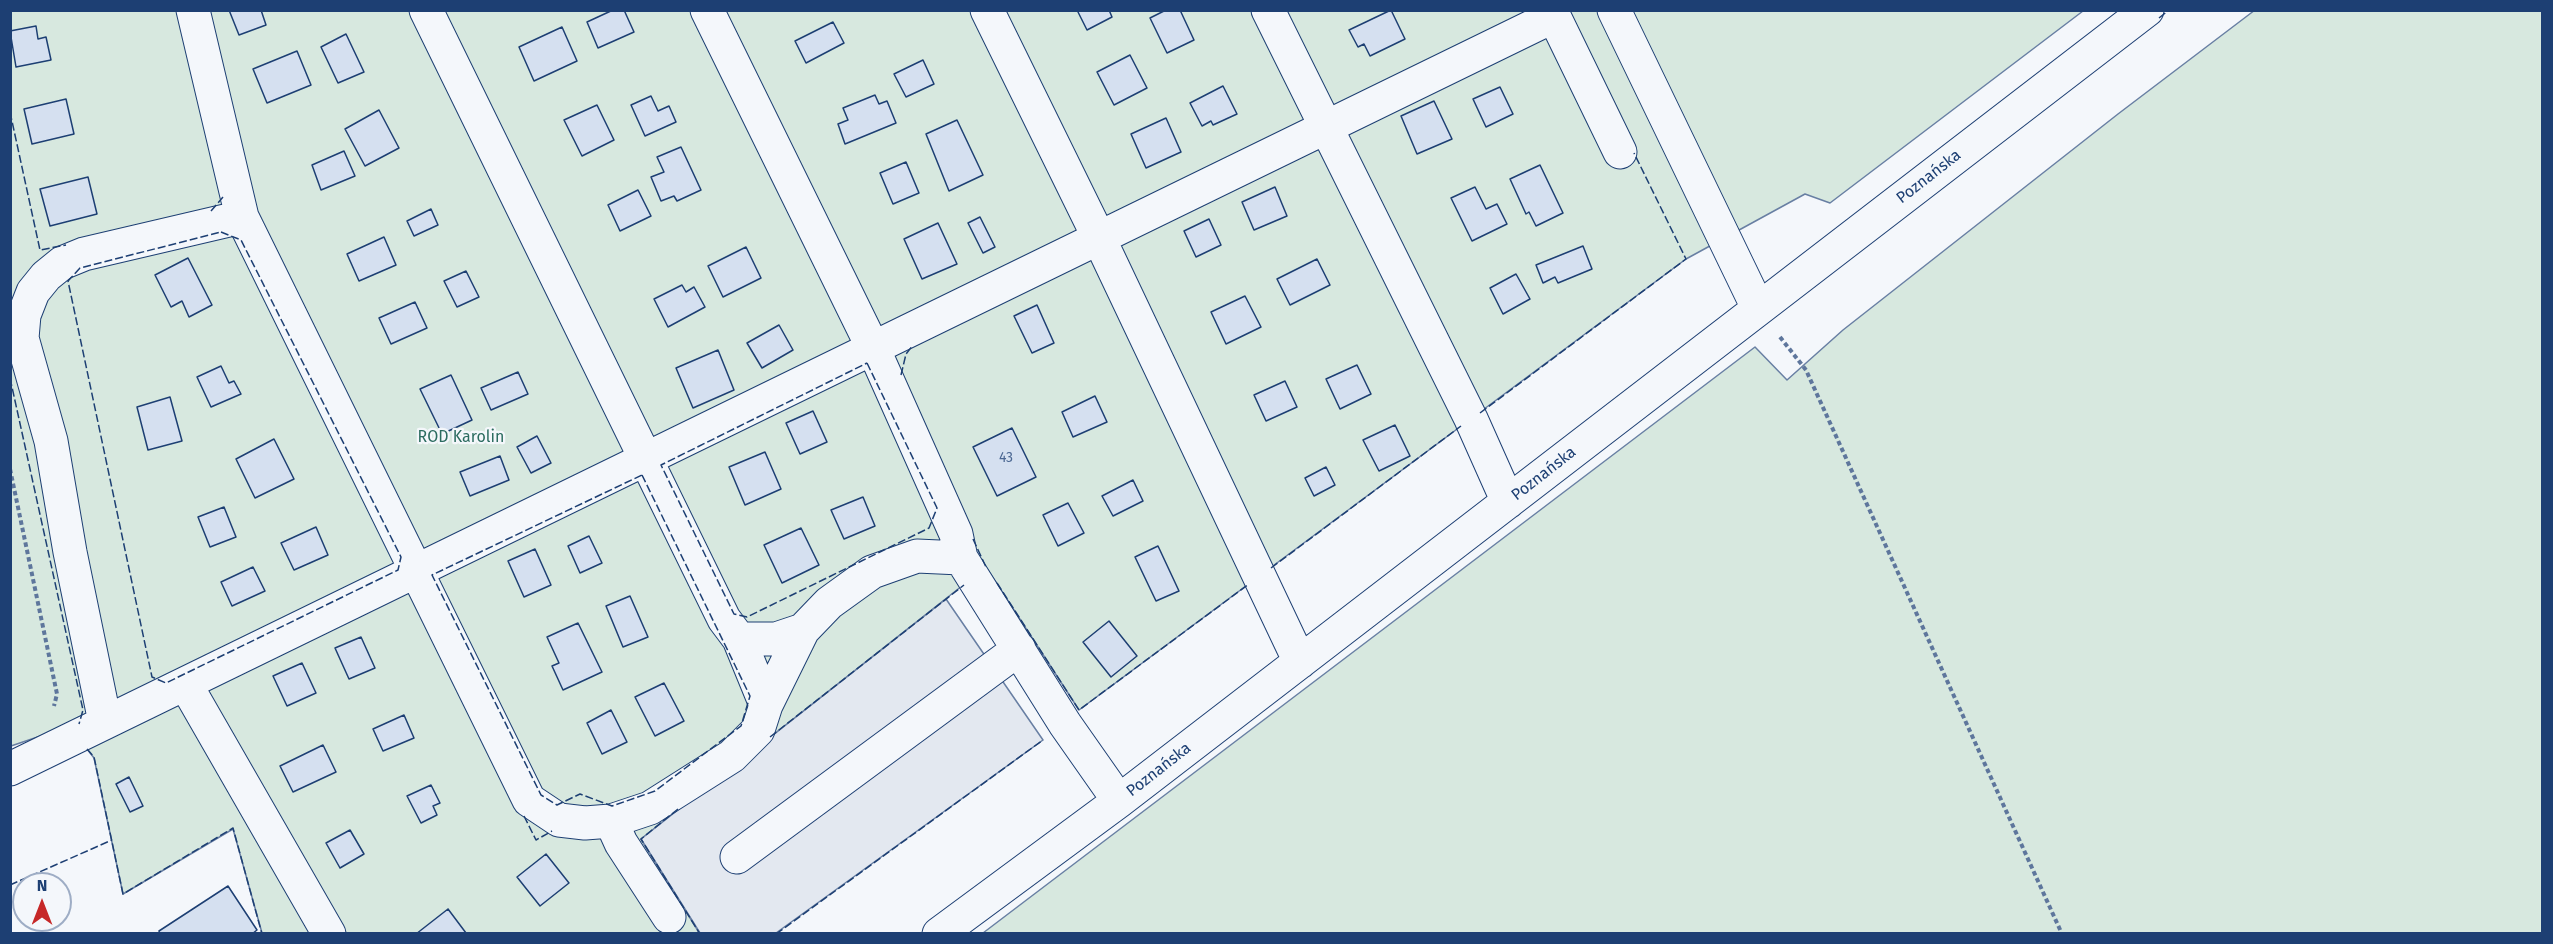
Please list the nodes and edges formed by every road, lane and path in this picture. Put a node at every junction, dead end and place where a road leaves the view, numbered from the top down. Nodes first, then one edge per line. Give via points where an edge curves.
1 (193, 10) edge
2 (426, 10) edge
3 (706, 10) edge
4 (987, 10) edge
5 (1268, 10) edge
6 (1614, 10) edge
7 (2146, 10) edge
8 (1553, 13) edge
9 (1326, 127) junction
10 (1620, 152) dead end
11 (242, 217) junction
12 (1099, 237) junction
13 (10, 293) edge
14 (1758, 309) junction
15 (22, 338) junction
16 (873, 348) junction
17 (647, 459) junction
18 (10, 468) edge
19 (1508, 502) junction
20 (962, 558) junction
21 (417, 571) junction
22 (803, 630) junction
23 (739, 639) junction
24 (1019, 649) junction
25 (1300, 662) junction
26 (186, 685) junction
27 (766, 705) junction
28 (52, 716) dead end
29 (105, 722) junction
30 (10, 770) edge
31 (1119, 801) junction
32 (611, 821) junction
33 (737, 857) dead end
34 (669, 917) dead end
35 (329, 933) edge
36 (939, 933) edge
37 (2062, 933) edge

1 - 11 street
2 - 17 street
3 - 16 street
4 - 12 street
5 - 9 street
6 - 14 street
7 - 14 street, Poznańska
8 - 9 street
8 - 10 street
9 - 12 street
9 - 19 street
11 - 15 street via 84,254 62,263 33,292 24,315
11 - 21 street
12 - 16 street
12 - 25 street
13 - 15 street
14 - 19 street, Poznańska
14 - 37 path via 1806,370
15 - 29 street via 51,441
16 - 17 street
16 - 20 street via 956,534
17 - 21 street
17 - 23 street via 724,619
18 - 28 path via 57,694
19 - 25 street, Poznańska
20 - 22 street via 917,556 872,572 830,603
20 - 24 street
21 - 26 street
21 - 32 street via 529,800 559,820
22 - 23 street via 776,639
22 - 27 street
23 - 27 street
24 - 31 street
24 - 33 street
25 - 31 street, Poznańska
26 - 29 street
26 - 35 street
27 - 32 street via 758,730 732,756 650,808
29 - 30 street
31 - 36 street, Poznańska
32 - 34 street

